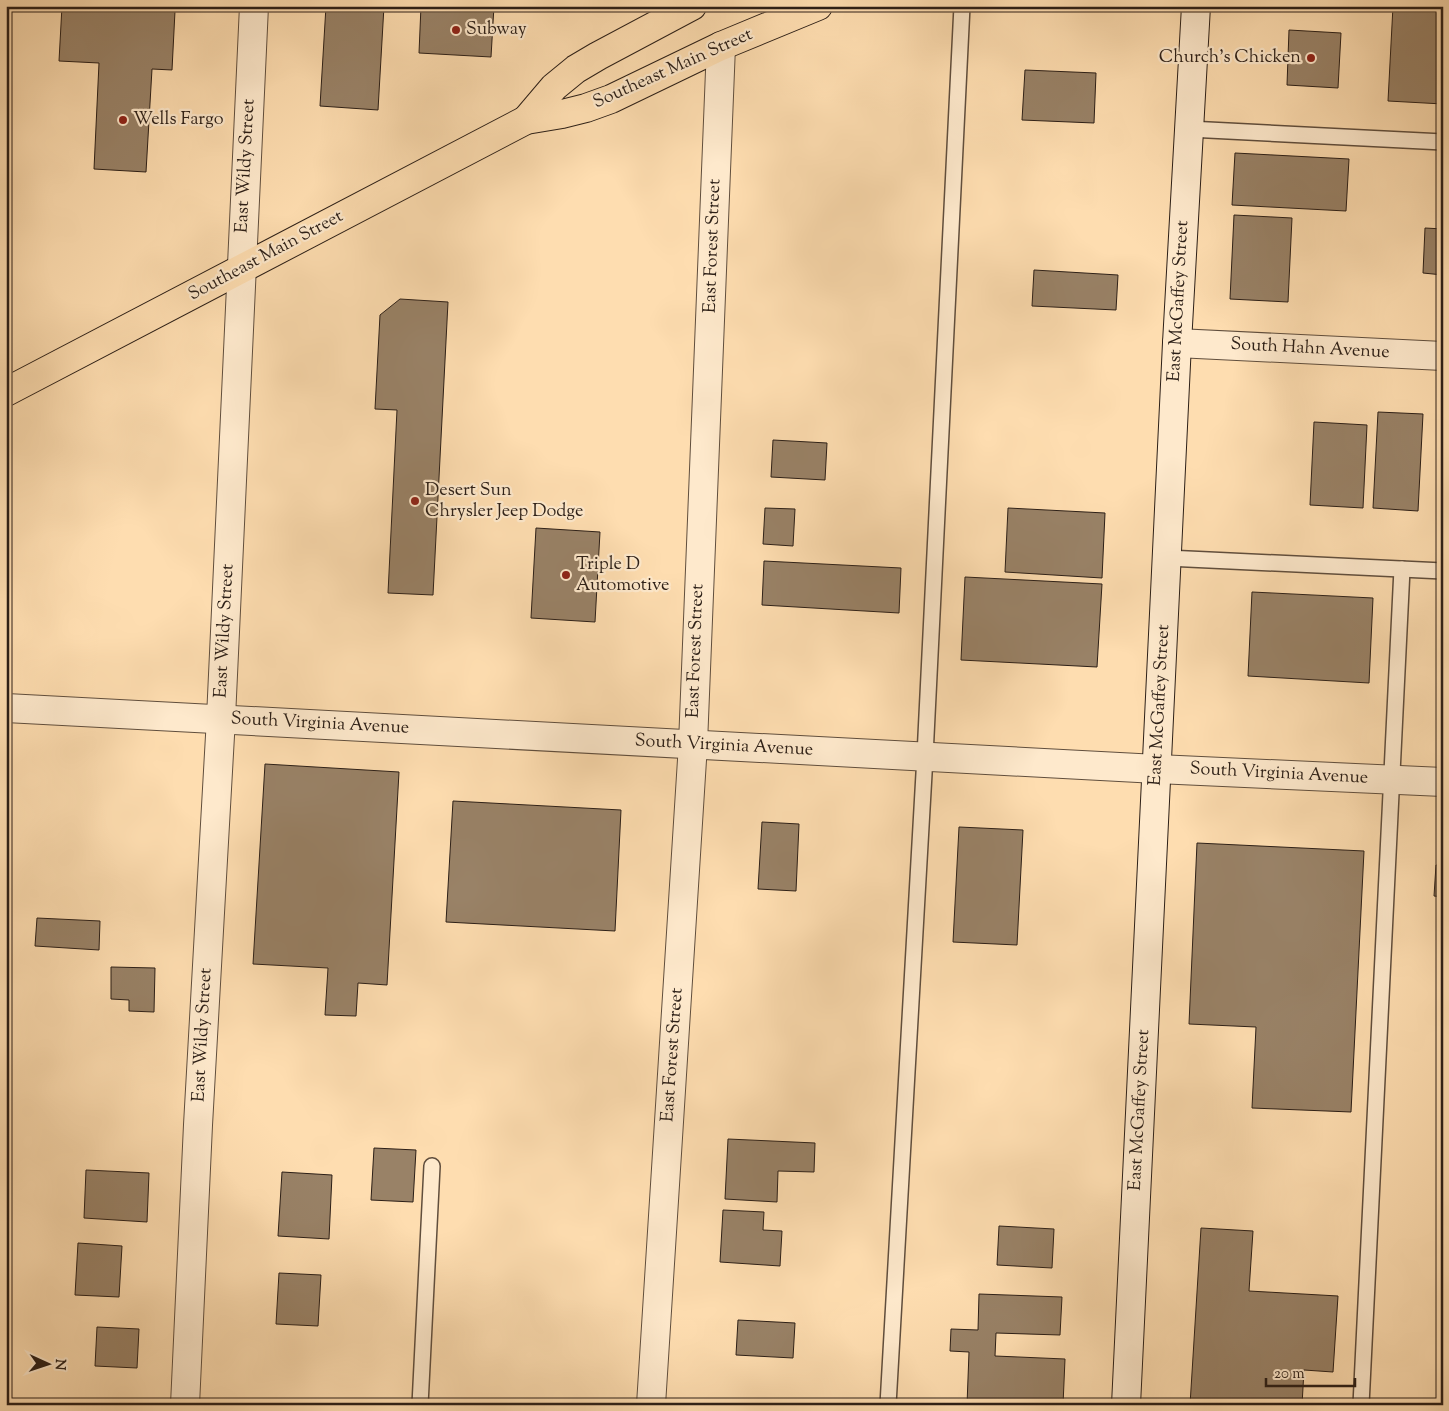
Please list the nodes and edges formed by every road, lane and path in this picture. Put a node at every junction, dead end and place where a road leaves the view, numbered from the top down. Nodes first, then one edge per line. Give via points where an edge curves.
1 (254, 6) edge
2 (692, 6) edge
3 (818, 6) edge
4 (962, 6) edge
5 (1196, 6) edge
6 (721, 46) junction
7 (526, 120) junction
8 (1189, 129) junction
9 (1443, 142) edge
10 (241, 270) junction
11 (1177, 343) junction
12 (1443, 356) edge
13 (6, 392) edge
14 (1167, 558) junction
15 (1402, 569) junction
16 (1443, 571) edge
17 (6, 708) edge
18 (221, 718) junction
19 (692, 744) junction
20 (925, 756) junction
21 (1157, 769) junction
22 (1392, 780) junction
23 (1443, 782) edge
24 (432, 1166) dead end
25 (185, 1405) edge
26 (420, 1405) edge
27 (651, 1405) edge
28 (888, 1405) edge
29 (1126, 1405) edge
30 (1361, 1405) edge

1 - 10 street, East Wildy Street
2 - 7 main road, Southeast Main Street via 576,69 554,87
3 - 6 main road, Southeast Main Street
4 - 20 lane
5 - 8 street, East McGaffey Street
6 - 7 main road, Southeast Main Street via 611,99 562,114
6 - 19 street, East Forest Street
7 - 10 main road, Southeast Main Street
8 - 9 lane
8 - 11 street, East McGaffey Street
10 - 13 main road, Southeast Main Street
10 - 18 street, East Wildy Street
11 - 12 street, South Hahn Avenue
11 - 14 street, East McGaffey Street
14 - 15 lane
14 - 21 street, East McGaffey Street
15 - 16 lane
15 - 22 lane
17 - 18 street, South Virginia Avenue
18 - 19 street, South Virginia Avenue
18 - 25 street, East Wildy Street
19 - 20 street, South Virginia Avenue
19 - 27 street, East Forest Street
20 - 21 street, South Virginia Avenue
20 - 28 lane
21 - 22 street, South Virginia Avenue
21 - 29 street, East McGaffey Street
22 - 23 street, South Virginia Avenue
22 - 30 lane
24 - 26 lane

